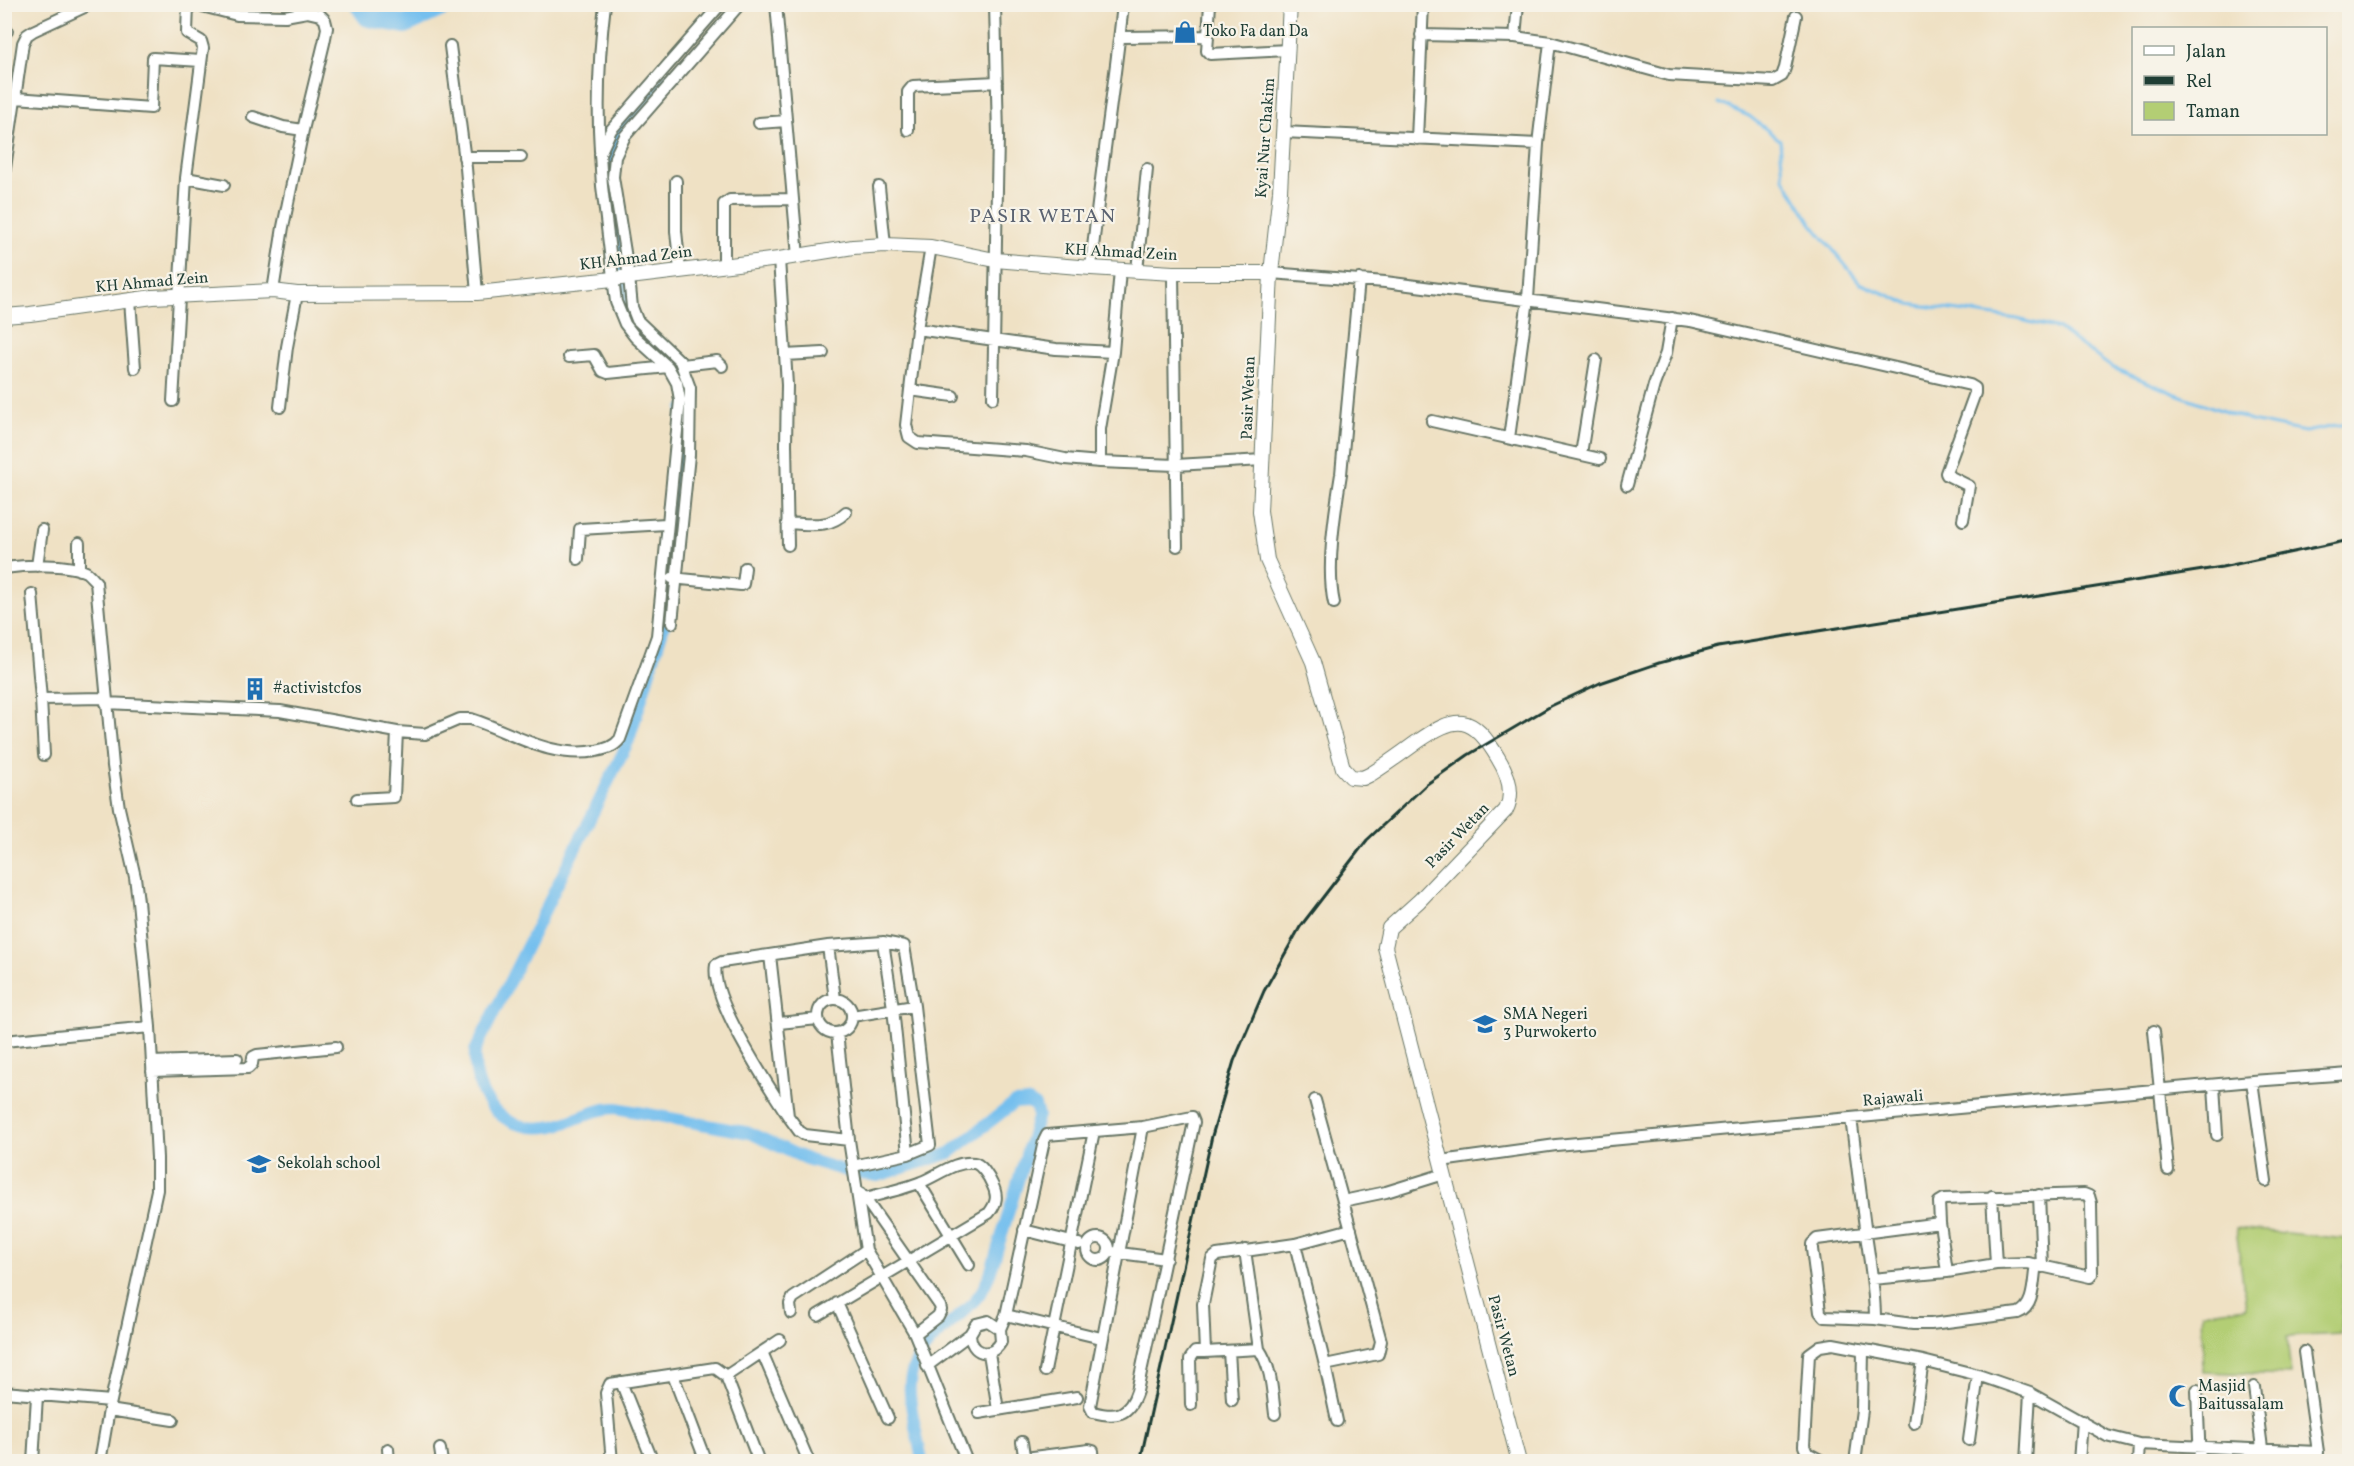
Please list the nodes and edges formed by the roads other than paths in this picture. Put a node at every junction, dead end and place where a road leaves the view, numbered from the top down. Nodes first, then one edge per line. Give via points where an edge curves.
1 (91, 4) edge
2 (188, 4) edge
3 (194, 4) edge
4 (605, 4) edge
5 (721, 4) edge
6 (740, 4) edge
7 (776, 4) edge
8 (995, 4) edge
9 (1123, 4) edge
10 (1210, 4) edge
11 (1290, 4) edge
12 (1423, 4) edge
13 (1518, 4) edge
14 (285, 10) edge
15 (1796, 16) dead end
16 (1421, 34) junction
17 (1208, 36) junction
18 (1121, 37) junction
19 (1515, 37) junction
20 (1550, 42) junction
21 (450, 46) dead end
22 (1287, 50) junction
23 (201, 61) junction
24 (997, 82) junction
25 (16, 98) junction
26 (253, 117) dead end
27 (786, 120) junction
28 (759, 123) dead end
29 (303, 130) junction
30 (908, 130) dead end
31 (1283, 132) junction
32 (1417, 139) junction
33 (1539, 144) junction
34 (600, 154) junction
35 (464, 157) junction
36 (521, 157) dead end
37 (1147, 169) dead end
38 (4, 175) edge
39 (186, 178) junction
40 (676, 181) dead end
41 (224, 185) dead end
42 (879, 187) dead end
43 (791, 199) junction
44 (615, 240) junction
45 (885, 245) junction
46 (931, 247) junction
47 (798, 257) junction
48 (779, 259) junction
49 (995, 260) junction
50 (724, 266) junction
51 (1091, 268) junction
52 (680, 270) junction
53 (1120, 270) junction
54 (1137, 271) junction
55 (1173, 273) junction
56 (1271, 273) junction
57 (622, 278) junction
58 (1359, 279) junction
59 (273, 291) junction
60 (477, 293) junction
61 (297, 294) junction
62 (177, 296) junction
63 (1528, 299) junction
64 (130, 300) junction
65 (4, 316) edge
66 (1672, 318) junction
67 (917, 329) junction
68 (994, 339) junction
69 (1113, 352) junction
70 (823, 353) dead end
71 (785, 354) junction
72 (569, 357) dead end
73 (1596, 360) dead end
74 (682, 365) junction
75 (722, 366) dead end
76 (668, 367) junction
77 (135, 368) dead end
78 (910, 390) junction
79 (953, 396) dead end
80 (993, 398) dead end
81 (173, 401) dead end
82 (280, 407) dead end
83 (1432, 421) dead end
84 (1509, 438) junction
85 (1581, 454) junction
86 (1600, 459) dead end
87 (1263, 460) junction
88 (1100, 462) junction
89 (1176, 465) junction
90 (1627, 485) dead end
91 (846, 512) dead end
92 (1963, 520) dead end
93 (787, 523) junction
94 (666, 524) junction
95 (42, 530) dead end
96 (79, 543) dead end
97 (788, 545) dead end
98 (1177, 546) dead end
99 (578, 559) dead end
100 (37, 566) junction
101 (4, 568) edge
102 (745, 568) dead end
103 (79, 570) junction
104 (670, 578) junction
105 (32, 594) dead end
106 (1334, 603) dead end
107 (672, 623) dead end
108 (41, 699) junction
109 (106, 700) junction
110 (397, 732) junction
111 (44, 755) dead end
112 (357, 799) dead end
113 (883, 942) junction
114 (828, 946) junction
115 (770, 955) junction
116 (835, 999) junction
117 (915, 1006) junction
118 (893, 1008) junction
119 (852, 1016) junction
120 (818, 1019) junction
121 (778, 1023) junction
122 (150, 1027) junction
123 (2154, 1031) dead end
124 (837, 1033) junction
125 (4, 1041) edge
126 (336, 1047) dead end
127 (237, 1059) dead end
128 (152, 1066) junction
129 (2349, 1074) edge
130 (2252, 1081) junction
131 (2214, 1085) junction
132 (2161, 1090) junction
133 (1315, 1100) dead end
134 (788, 1116) junction
135 (1851, 1118) junction
136 (1143, 1126) junction
137 (1094, 1131) junction
138 (2217, 1135) dead end
139 (849, 1140) junction
140 (909, 1154) junction
141 (1442, 1168) junction
142 (2168, 1170) dead end
143 (854, 1177) junction
144 (2266, 1181) dead end
145 (919, 1183) junction
146 (2039, 1195) junction
147 (1992, 1196) junction
148 (866, 1198) junction
149 (1343, 1201) junction
150 (1940, 1223) junction
151 (1351, 1229) junction
152 (1024, 1230) junction
153 (1866, 1231) junction
154 (952, 1236) junction
155 (1073, 1242) junction
156 (1295, 1244) junction
157 (1087, 1246) junction
158 (866, 1250) junction
159 (1245, 1250) junction
160 (1113, 1252) junction
161 (1166, 1259) junction
162 (908, 1261) junction
163 (969, 1264) dead end
164 (1996, 1264) junction
165 (2039, 1265) junction
166 (1947, 1272) junction
167 (882, 1277) junction
168 (1872, 1279) junction
169 (837, 1303) junction
170 (791, 1313) dead end
171 (818, 1315) dead end
172 (1006, 1315) junction
173 (1875, 1318) junction
174 (1053, 1327) junction
175 (1000, 1329) junction
176 (915, 1334) junction
177 (970, 1334) junction
178 (1101, 1338) junction
179 (780, 1340) dead end
180 (1259, 1349) junction
181 (1863, 1350) junction
182 (1229, 1351) junction
183 (762, 1352) junction
184 (1205, 1352) junction
185 (2304, 1352) dead end
186 (989, 1353) junction
187 (1923, 1361) junction
188 (926, 1363) junction
189 (1325, 1365) junction
190 (1045, 1371) dead end
191 (673, 1375) junction
192 (1977, 1375) junction
193 (726, 1376) junction
194 (621, 1382) junction
195 (2254, 1387) dead end
196 (2196, 1390) dead end
197 (4, 1392) edge
198 (2030, 1393) junction
199 (38, 1396) junction
200 (1077, 1397) dead end
201 (1232, 1400) dead end
202 (1191, 1405) dead end
203 (110, 1406) junction
204 (998, 1410) junction
205 (979, 1413) dead end
206 (1275, 1413) dead end
207 (888, 1418) dead end
208 (173, 1420) dead end
209 (1337, 1420) dead end
210 (2082, 1421) junction
211 (1914, 1423) dead end
212 (1969, 1440) dead end
213 (1022, 1442) dead end
214 (2139, 1444) junction
215 (2201, 1448) junction
216 (2262, 1448) junction
217 (388, 1449) dead end
218 (441, 1449) dead end
219 (2318, 1456) edge
220 (1025, 1460) edge
221 (33, 1461) edge
222 (100, 1461) edge
223 (389, 1461) edge
224 (442, 1461) edge
225 (612, 1461) edge
226 (653, 1461) edge
227 (706, 1461) edge
228 (759, 1461) edge
229 (809, 1461) edge
230 (967, 1461) edge
231 (1094, 1461) edge
232 (1519, 1461) edge
233 (1824, 1461) edge
234 (1855, 1461) edge
235 (2026, 1461) edge
236 (2079, 1461) edge
237 (2139, 1461) edge
238 (2200, 1461) edge
239 (2261, 1461) edge

1 - 25 street via 27,35
2 - 23 street via 187,33 203,44
3 - 14 street via 237,15
4 - 34 street via 600,42
5 - 34 street via 611,130
6 - 44 street via 617,149 613,167
7 - 27 street
8 - 24 street
9 - 18 street
10 - 17 street
11 - 22 street, Kyai Nur Chakim
12 - 16 street
13 - 19 street
14 - 29 street via 313,13 325,20 327,28
15 - 20 street via 1785,68 1782,76 1773,81 1669,75
16 - 19 street
16 - 32 street
17 - 18 street
17 - 22 street via 1210,54
18 - 51 street via 1100,175
19 - 20 street
20 - 33 street
21 - 35 street
22 - 31 street, Kyai Nur Chakim
23 - 25 street via 153,58 151,108
23 - 39 street
24 - 30 street via 914,86 908,92
24 - 49 street
25 - 38 street
26 - 29 street
27 - 28 street
27 - 43 street
29 - 59 street
31 - 32 street
31 - 56 street, Kyai Nur Chakim
32 - 33 street
33 - 63 street
34 - 44 street
35 - 36 street
35 - 60 street
37 - 54 street
39 - 41 street
39 - 62 street
40 - 52 street
42 - 45 street
43 - 47 street
43 - 50 street via 730,200 724,204
44 - 57 street
44 - 57 street
45 - 46 street, KH Ahmad Zein
45 - 47 street, KH Ahmad Zein
46 - 49 street, KH Ahmad Zein
46 - 67 street
47 - 48 street, KH Ahmad Zein
48 - 50 street, KH Ahmad Zein
48 - 71 street
49 - 51 street, KH Ahmad Zein
49 - 68 street
50 - 52 street, KH Ahmad Zein
51 - 53 street, KH Ahmad Zein
52 - 57 street, KH Ahmad Zein
53 - 54 street, KH Ahmad Zein
53 - 69 street
54 - 55 street, KH Ahmad Zein
55 - 56 street, KH Ahmad Zein
55 - 89 street
56 - 58 street
56 - 87 street, Pasir Wetan
57 - 60 street, KH Ahmad Zein
57 - 74 street via 638,320
57 - 76 street via 616,302 625,324
58 - 63 street
58 - 106 street via 1336,502 1330,587
59 - 61 street, KH Ahmad Zein
59 - 62 street, KH Ahmad Zein
60 - 61 street, KH Ahmad Zein
61 - 82 street
62 - 64 street, KH Ahmad Zein
62 - 81 street
63 - 66 street
63 - 84 street
64 - 65 street, KH Ahmad Zein
64 - 77 street
66 - 90 street via 1666,353
66 - 92 street via 1861,358 1974,387 1946,473 1969,486
67 - 68 street
67 - 78 street
68 - 69 street via 1056,349
68 - 80 street
69 - 88 street via 1100,429
70 - 71 street
71 - 93 street
72 - 76 street via 594,355 608,373
73 - 85 street
74 - 75 street via 717,361
74 - 104 street via 691,396 689,455
76 - 94 street via 680,400
78 - 79 street
78 - 88 street via 906,426 909,438 918,444 1026,451
83 - 84 street
84 - 85 street
85 - 86 street
87 - 89 street
87 - 141 street, Pasir Wetan via 1260,510 1267,560 1313,662 1347,773 1363,778 1440,726 1454,722 1465,723 1481,734 1498,757 1510,784 1506,810 1389,928 1386,936 1385,947
88 - 89 street
89 - 98 street
91 - 93 street via 830,523
93 - 97 street
94 - 99 street via 580,529
94 - 104 street
95 - 100 street
96 - 103 street
100 - 101 street
100 - 103 street
102 - 104 street via 741,585
103 - 109 street via 96,582 99,594
104 - 107 street
104 - 110 street via 657,636 620,739 612,746 586,753 566,753 538,747 471,719 460,719 425,734
105 - 108 street
108 - 109 street
108 - 111 street
109 - 110 street via 280,711
109 - 122 street via 119,808 135,877
110 - 112 street via 394,797
113 - 114 street
113 - 117 street via 904,946
113 - 118 street
114 - 115 street
114 - 116 street
115 - 121 street
115 - 134 street via 718,963 715,968 723,1003 756,1067
116 - 119 street via 846,1003
116 - 120 street via 821,1006
117 - 118 street
117 - 140 street via 930,1144
118 - 119 street
118 - 140 street
119 - 124 street via 847,1028
120 - 121 street
120 - 124 street via 827,1030
121 - 134 street
122 - 125 street
122 - 128 street
123 - 132 street
124 - 139 street
126 - 128 street via 257,1055 248,1068
127 - 128 street
128 - 203 street via 157,1190
129 - 130 street, Rajawali
130 - 131 street, Rajawali
130 - 144 street
131 - 132 street, Rajawali
131 - 138 street
132 - 135 street, Rajawali
132 - 142 street
133 - 149 street
134 - 139 street via 805,1136
135 - 141 street, Rajawali via 1556,1145
135 - 153 street
136 - 137 street
136 - 160 street
136 - 161 street via 1194,1119
137 - 152 street via 1047,1135
137 - 155 street
139 - 143 street
140 - 143 street
141 - 149 street, Rajawali via 1386,1192
141 - 232 street, Pasir Wetan
143 - 148 street
143 - 158 street
145 - 148 street
145 - 154 street
145 - 154 street via 958,1165 973,1163 992,1183 996,1205
146 - 147 street
146 - 165 street
146 - 165 street via 2084,1194 2090,1199 2092,1276
147 - 150 street via 1942,1200
147 - 164 street
148 - 162 street
149 - 151 street
150 - 153 street
150 - 166 street
151 - 156 street
151 - 189 street via 1381,1348 1378,1354
152 - 155 street
152 - 172 street
153 - 168 street
153 - 173 street via 1822,1236 1814,1241 1812,1249 1822,1315
154 - 162 street
154 - 163 street
155 - 157 street
155 - 174 street
156 - 159 street
156 - 189 street
157 - 160 street via 1100,1238
157 - 160 street via 1089,1256 1096,1260
158 - 167 street
158 - 170 street via 793,1298
159 - 180 street
159 - 184 street via 1212,1259 1203,1304
160 - 161 street
160 - 178 street
161 - 178 street via 1137,1391 1129,1408 1115,1415 1093,1412 1090,1406
162 - 167 street
162 - 176 street via 941,1310
164 - 165 street
164 - 166 street
165 - 173 street via 2030,1303 2018,1313 1931,1324
166 - 168 street
167 - 169 street
167 - 176 street
168 - 173 street
169 - 171 street
169 - 207 street
172 - 174 street
172 - 175 street
174 - 178 street
174 - 190 street
175 - 177 street via 994,1323 982,1321
175 - 186 street via 1001,1342
176 - 188 street
177 - 186 street via 975,1349
177 - 188 street
179 - 183 street
180 - 182 street
180 - 206 street via 1269,1370
181 - 187 street
181 - 233 street via 1833,1344 1809,1354 1804,1446 1807,1453
181 - 234 street via 1862,1410
182 - 184 street
182 - 201 street
183 - 193 street
183 - 229 street
184 - 202 street via 1195,1352 1190,1359
185 - 219 street
186 - 204 street
187 - 192 street
187 - 211 street
188 - 230 street
189 - 209 street
191 - 193 street via 716,1368
191 - 194 street
191 - 227 street
192 - 198 street
192 - 212 street
193 - 228 street
194 - 225 street via 610,1384 606,1393
194 - 226 street
195 - 216 street
196 - 215 street
197 - 199 street
198 - 210 street
198 - 235 street
199 - 203 street
199 - 221 street
200 - 204 street
203 - 208 street
203 - 222 street
204 - 205 street
210 - 214 street via 2107,1436
210 - 236 street
213 - 220 street
214 - 215 street
214 - 237 street
215 - 216 street
215 - 238 street
216 - 219 street
216 - 239 street
217 - 223 street
218 - 224 street
220 - 231 street via 1089,1450 1093,1451

